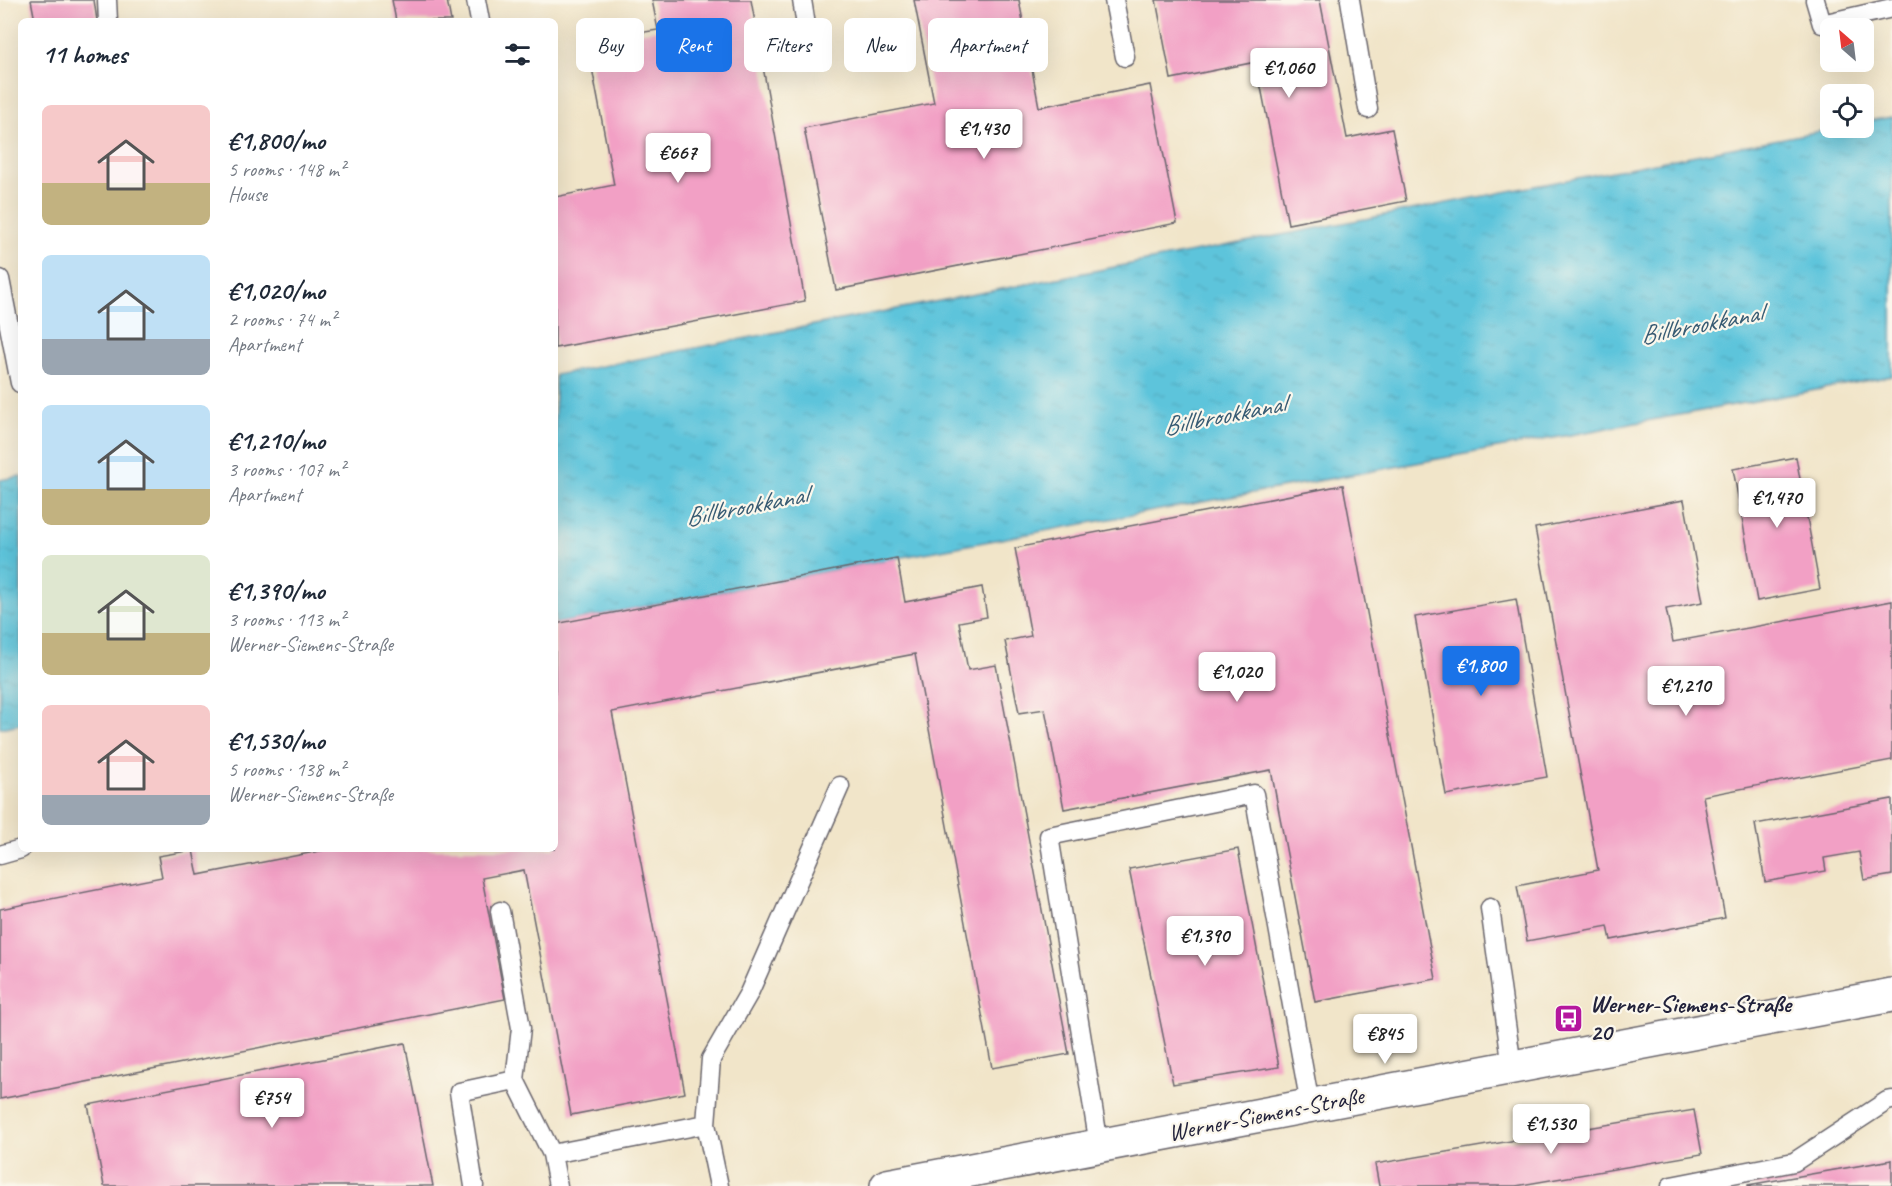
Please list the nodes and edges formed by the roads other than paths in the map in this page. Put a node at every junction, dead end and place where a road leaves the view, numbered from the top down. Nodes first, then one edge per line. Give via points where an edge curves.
1 (107, 0) edge
2 (476, 0) edge
3 (802, 0) edge
4 (1114, 0) edge
5 (1350, 0) edge
6 (1815, 0) edge
7 (1892, 8) edge
8 (108, 18) edge
9 (479, 18) edge
10 (805, 18) edge
11 (1125, 57) dead end
12 (1368, 109) dead end
13 (0, 279) edge
14 (18, 373) edge
15 (840, 786) dead end
16 (18, 850) edge
17 (0, 855) edge
18 (1490, 908) dead end
19 (500, 910) dead end
20 (1892, 995) edge
21 (1512, 1067) junction
22 (515, 1080) junction
23 (1892, 1100) edge
24 (1310, 1105) junction
25 (706, 1124) junction
26 (1099, 1145) junction
27 (552, 1154) junction
28 (474, 1186) edge
29 (558, 1186) edge
30 (719, 1186) edge
31 (887, 1186) edge
32 (1671, 1186) edge

1 - 8 lane
2 - 9 lane
3 - 10 lane
4 - 11 lane
5 - 12 lane
6 - 7 lane via 1822,24
13 - 14 lane
15 - 25 lane via 749,993 711,1059
16 - 17 lane
18 - 21 lane
19 - 22 lane via 521,1028
20 - 21 street, Werner-Siemens-Straße
21 - 24 street, Werner-Siemens-Straße
22 - 27 lane
22 - 28 lane via 459,1092
23 - 32 lane via 1794,1162
24 - 26 street, Werner-Siemens-Straße
24 - 26 lane via 1254,794 1049,836
25 - 27 lane
25 - 30 lane
26 - 31 street, Werner-Siemens-Straße
27 - 29 lane

